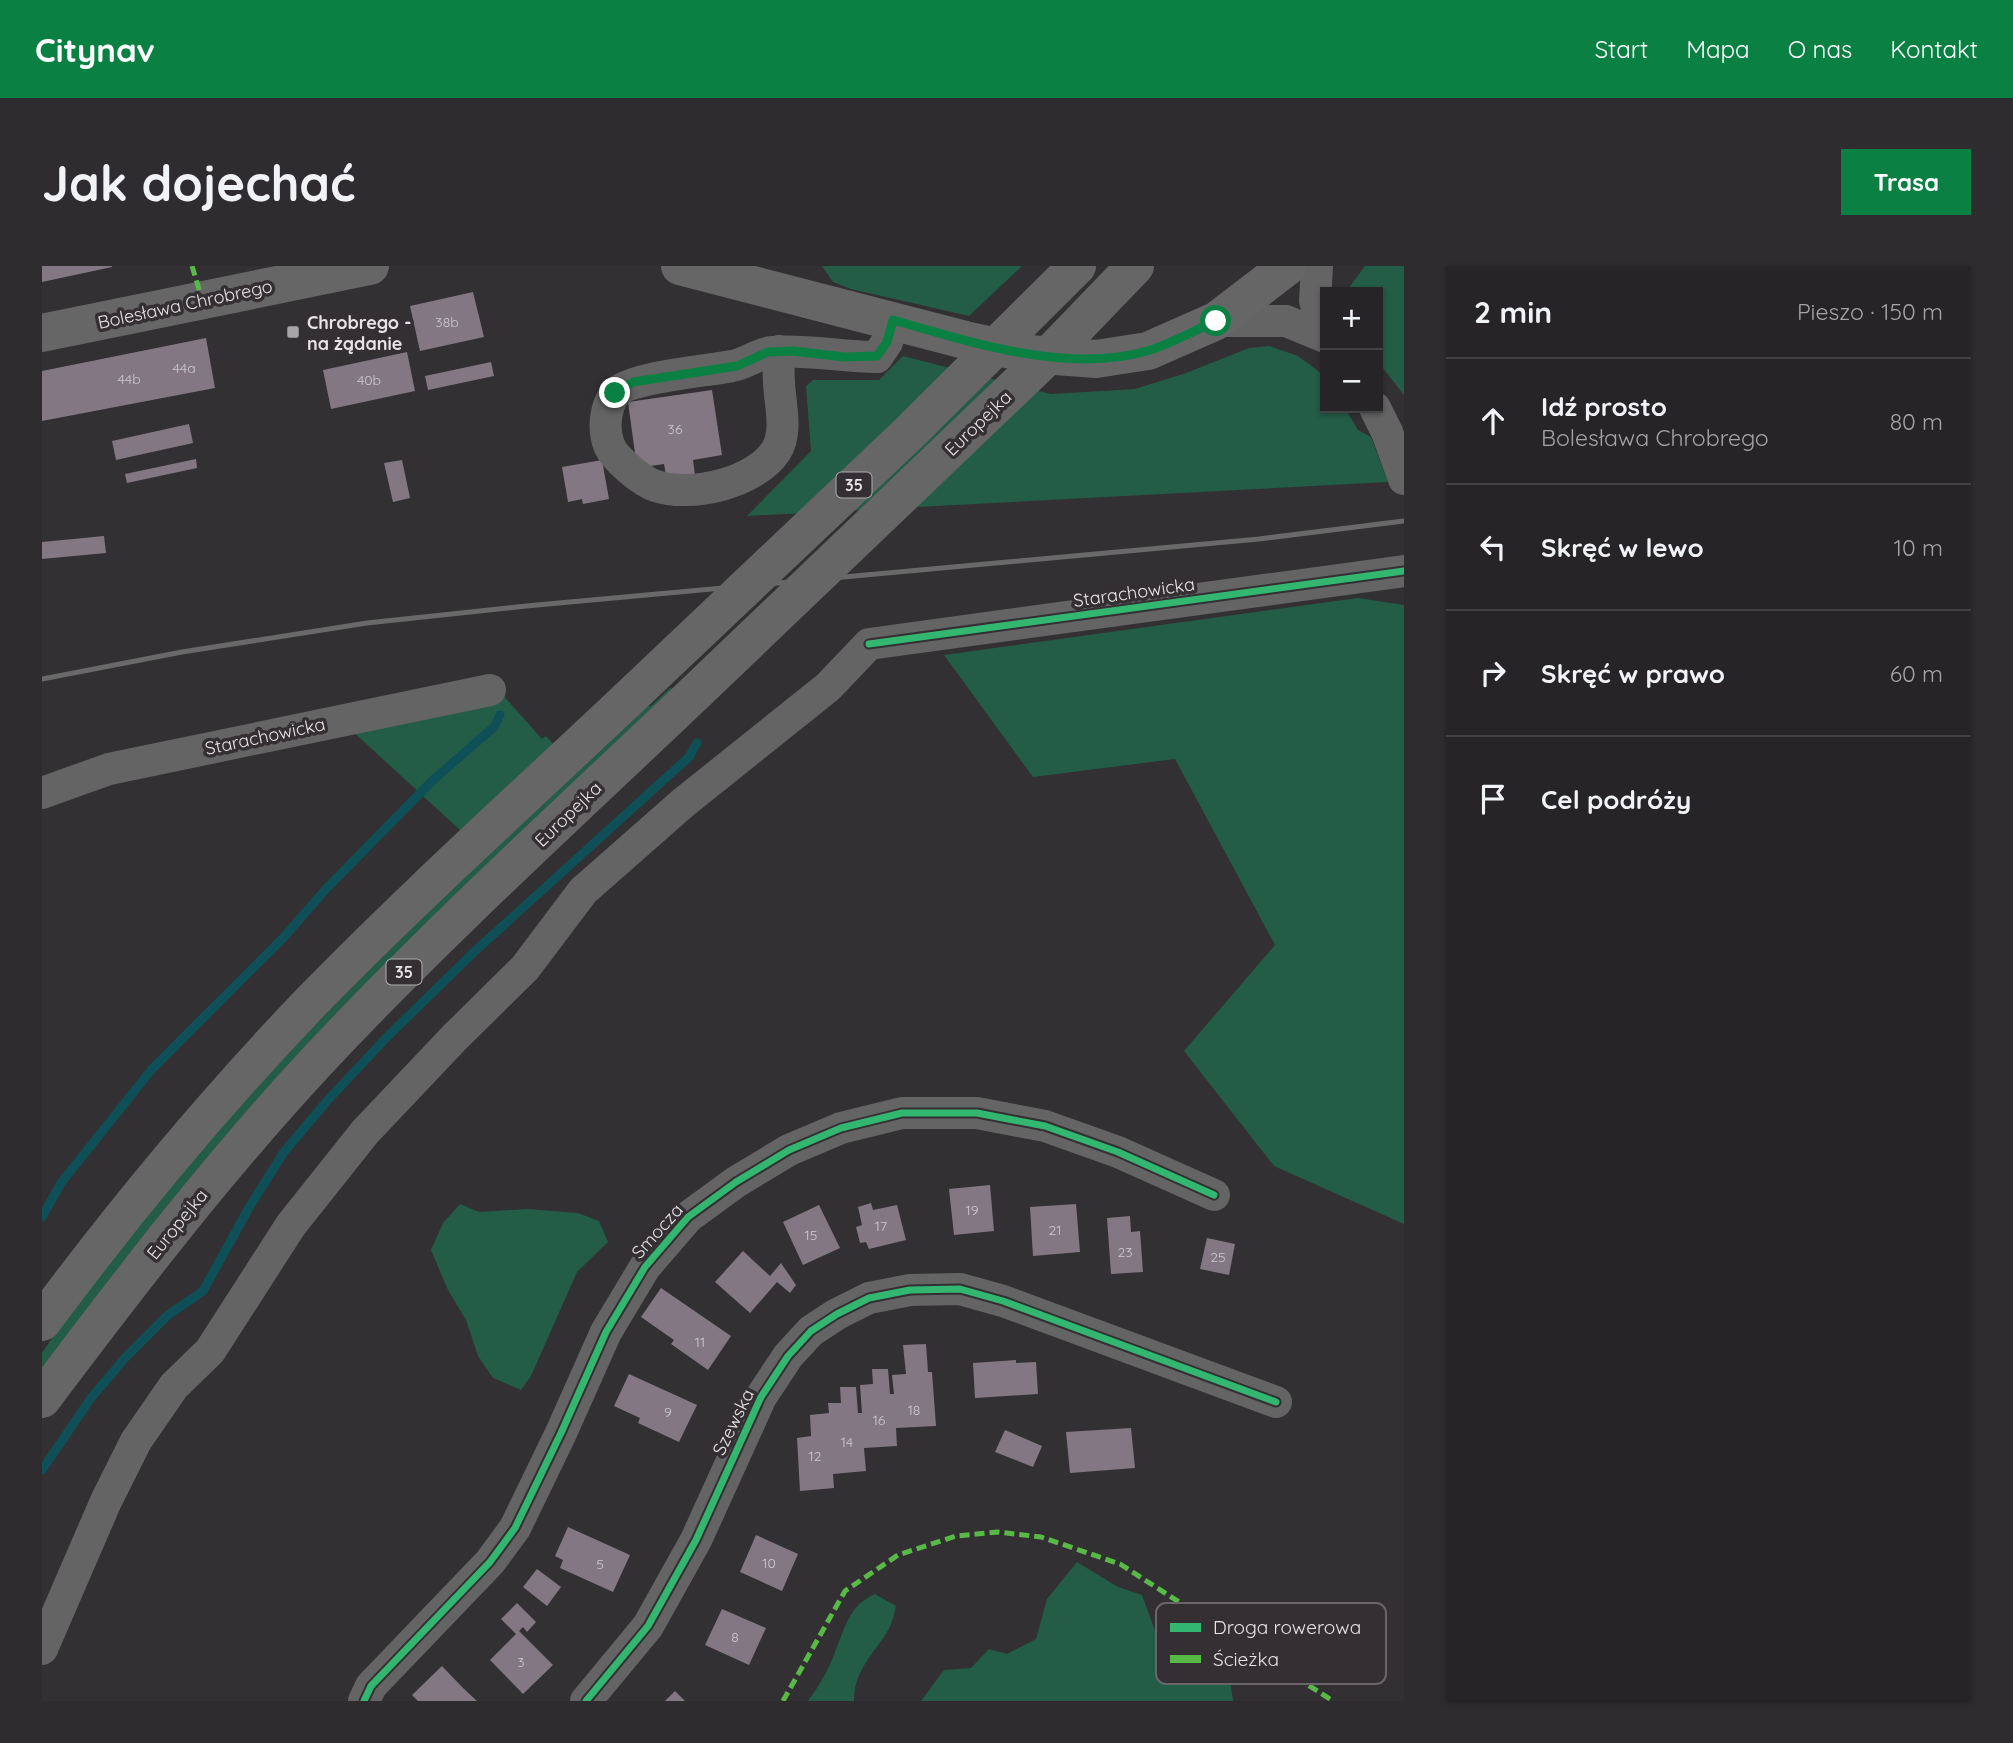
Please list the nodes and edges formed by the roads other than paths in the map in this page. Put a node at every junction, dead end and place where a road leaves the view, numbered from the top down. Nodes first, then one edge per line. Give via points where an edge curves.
1 (369, 266) edge
2 (680, 266) edge
3 (801, 266) edge
4 (1077, 266) edge
5 (1135, 266) edge
6 (1288, 266) edge
7 (1317, 266) edge
8 (835, 305) junction
9 (1320, 318) edge
10 (893, 320) junction
11 (1216, 321) junction
12 (42, 333) edge
13 (1320, 333) edge
14 (779, 351) junction
15 (1378, 413) edge
16 (1404, 479) edge
17 (1404, 571) edge
18 (490, 690) dead end
19 (42, 793) edge
20 (1214, 1195) dead end
21 (42, 1322) edge
22 (42, 1399) edge
23 (1276, 1402) dead end
24 (42, 1649) edge
25 (364, 1701) edge
26 (586, 1701) edge

1 - 12 main road, Bolesława Chrobrego
2 - 8 main road
3 - 8 main road
4 - 21 main road, 35, bridge via 919,423 310,1003 166,1163
5 - 22 main road, Europejka / 35, bridge via 1056,348 401,974 319,1059 190,1207
6 - 11 main road
7 - 9 street via 1315,301
8 - 10 main road
10 - 11 main road via 1029,354 1096,359 1147,351
10 - 14 street via 877,356
11 - 13 street via 1286,321
14 - 14 street via 737,366 633,382 615,393 605,420 609,446 630,470 655,486 687,491 743,479 777,450 782,434
15 - 16 street
17 - 24 street, Starachowicka via 869,644 828,687 683,803 583,891 525,968 365,1132 291,1225 210,1351 174,1386 136,1441
18 - 19 street, Starachowicka via 109,769
20 - 25 street, Smocza via 1128,1156 1045,1126 977,1113 902,1113 841,1128 789,1150 688,1217 645,1267 606,1332 515,1528 491,1562 372,1686
23 - 26 street, Szewska via 960,1289 910,1290 869,1298 811,1331 788,1356 761,1397 696,1540 648,1626

